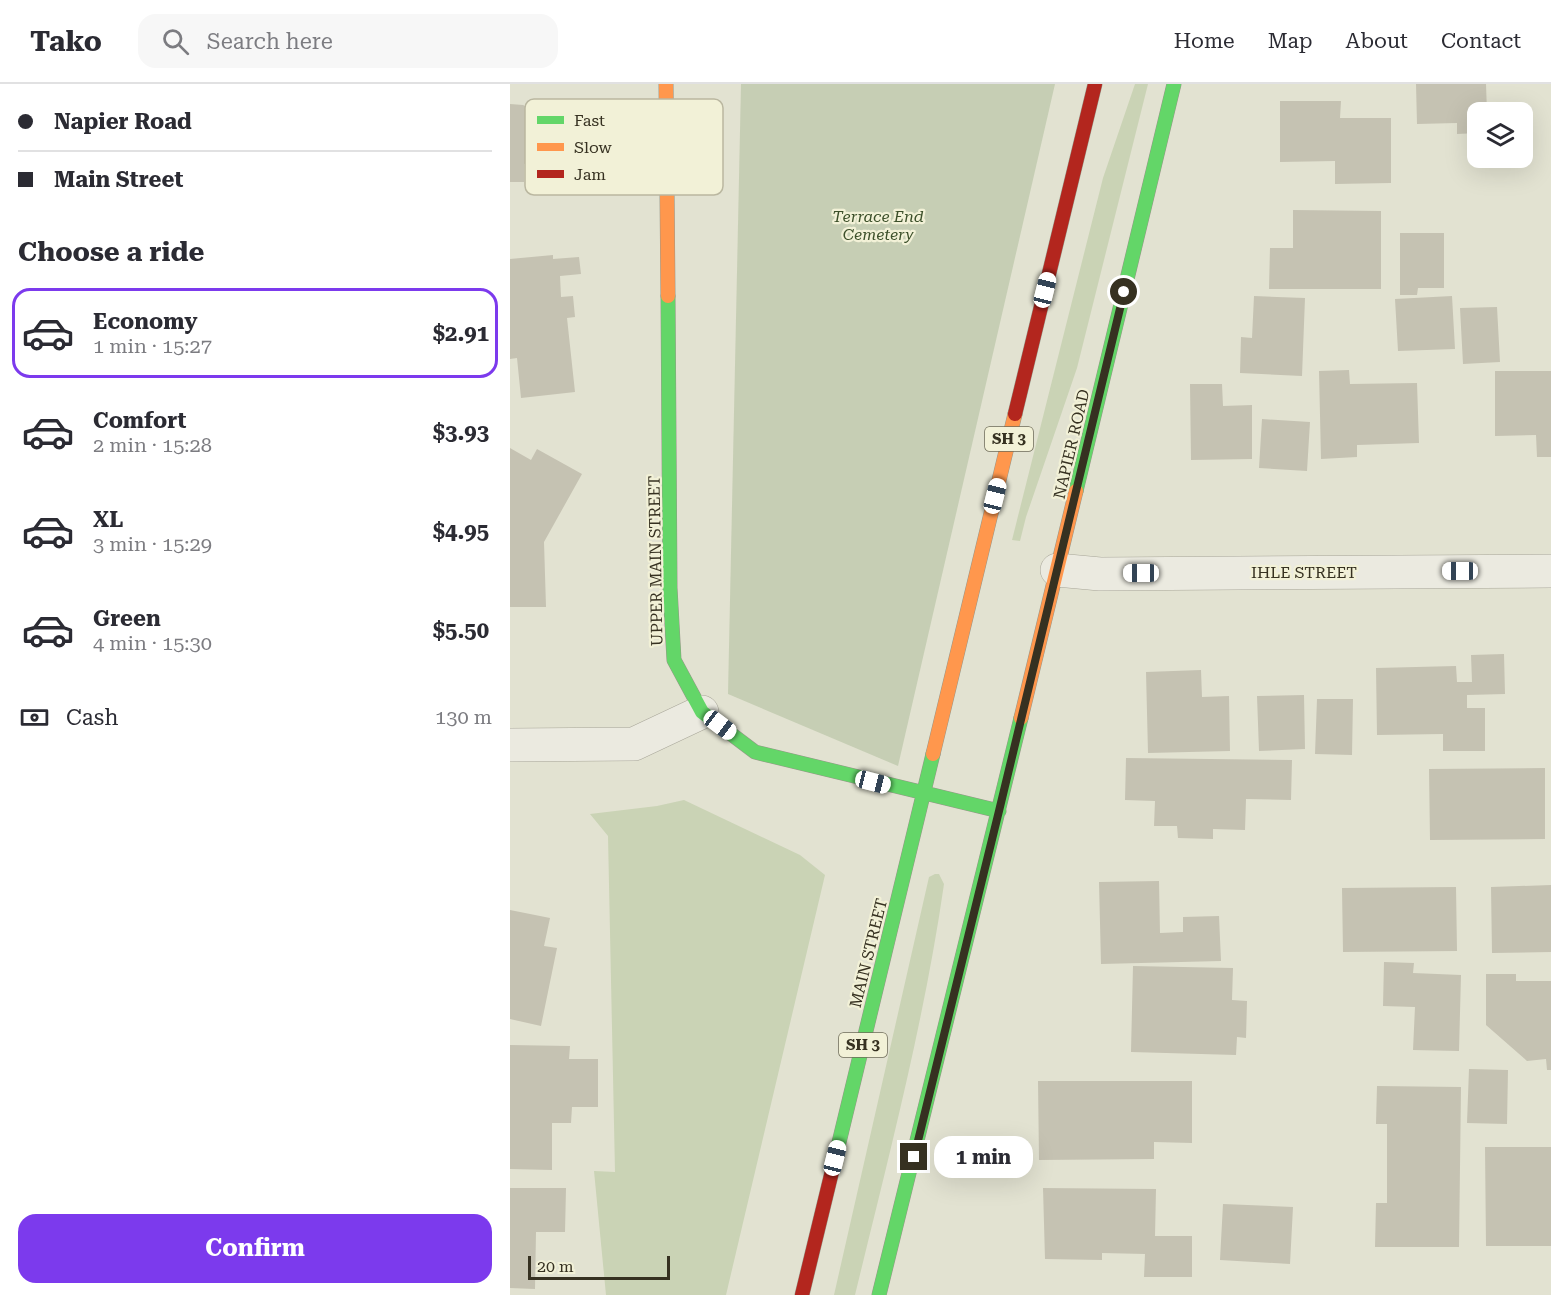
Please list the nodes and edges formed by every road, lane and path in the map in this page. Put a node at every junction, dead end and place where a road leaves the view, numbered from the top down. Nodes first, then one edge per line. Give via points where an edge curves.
1 (666, 84) edge
2 (1095, 84) edge
3 (1174, 84) edge
4 (666, 99) edge
5 (667, 195) edge
6 (1057, 570) junction
7 (1551, 571) edge
8 (702, 712) junction
9 (510, 745) edge
10 (923, 794) junction
11 (999, 811) junction
12 (802, 1295) edge
13 (879, 1295) edge

1 - 4 main road, UPPER MAIN STREET
2 - 10 main road, SH 3
3 - 6 main road, NAPIER ROAD
5 - 8 main road, UPPER MAIN STREET via 674,660
6 - 7 street, IHLE STREET via 1100,574
6 - 11 main road, NAPIER ROAD
8 - 9 street via 634,744
8 - 10 main road, UPPER MAIN STREET via 755,752
10 - 11 main road, UPPER MAIN STREET
10 - 12 main road, MAIN STREET / SH 3
11 - 13 main road

